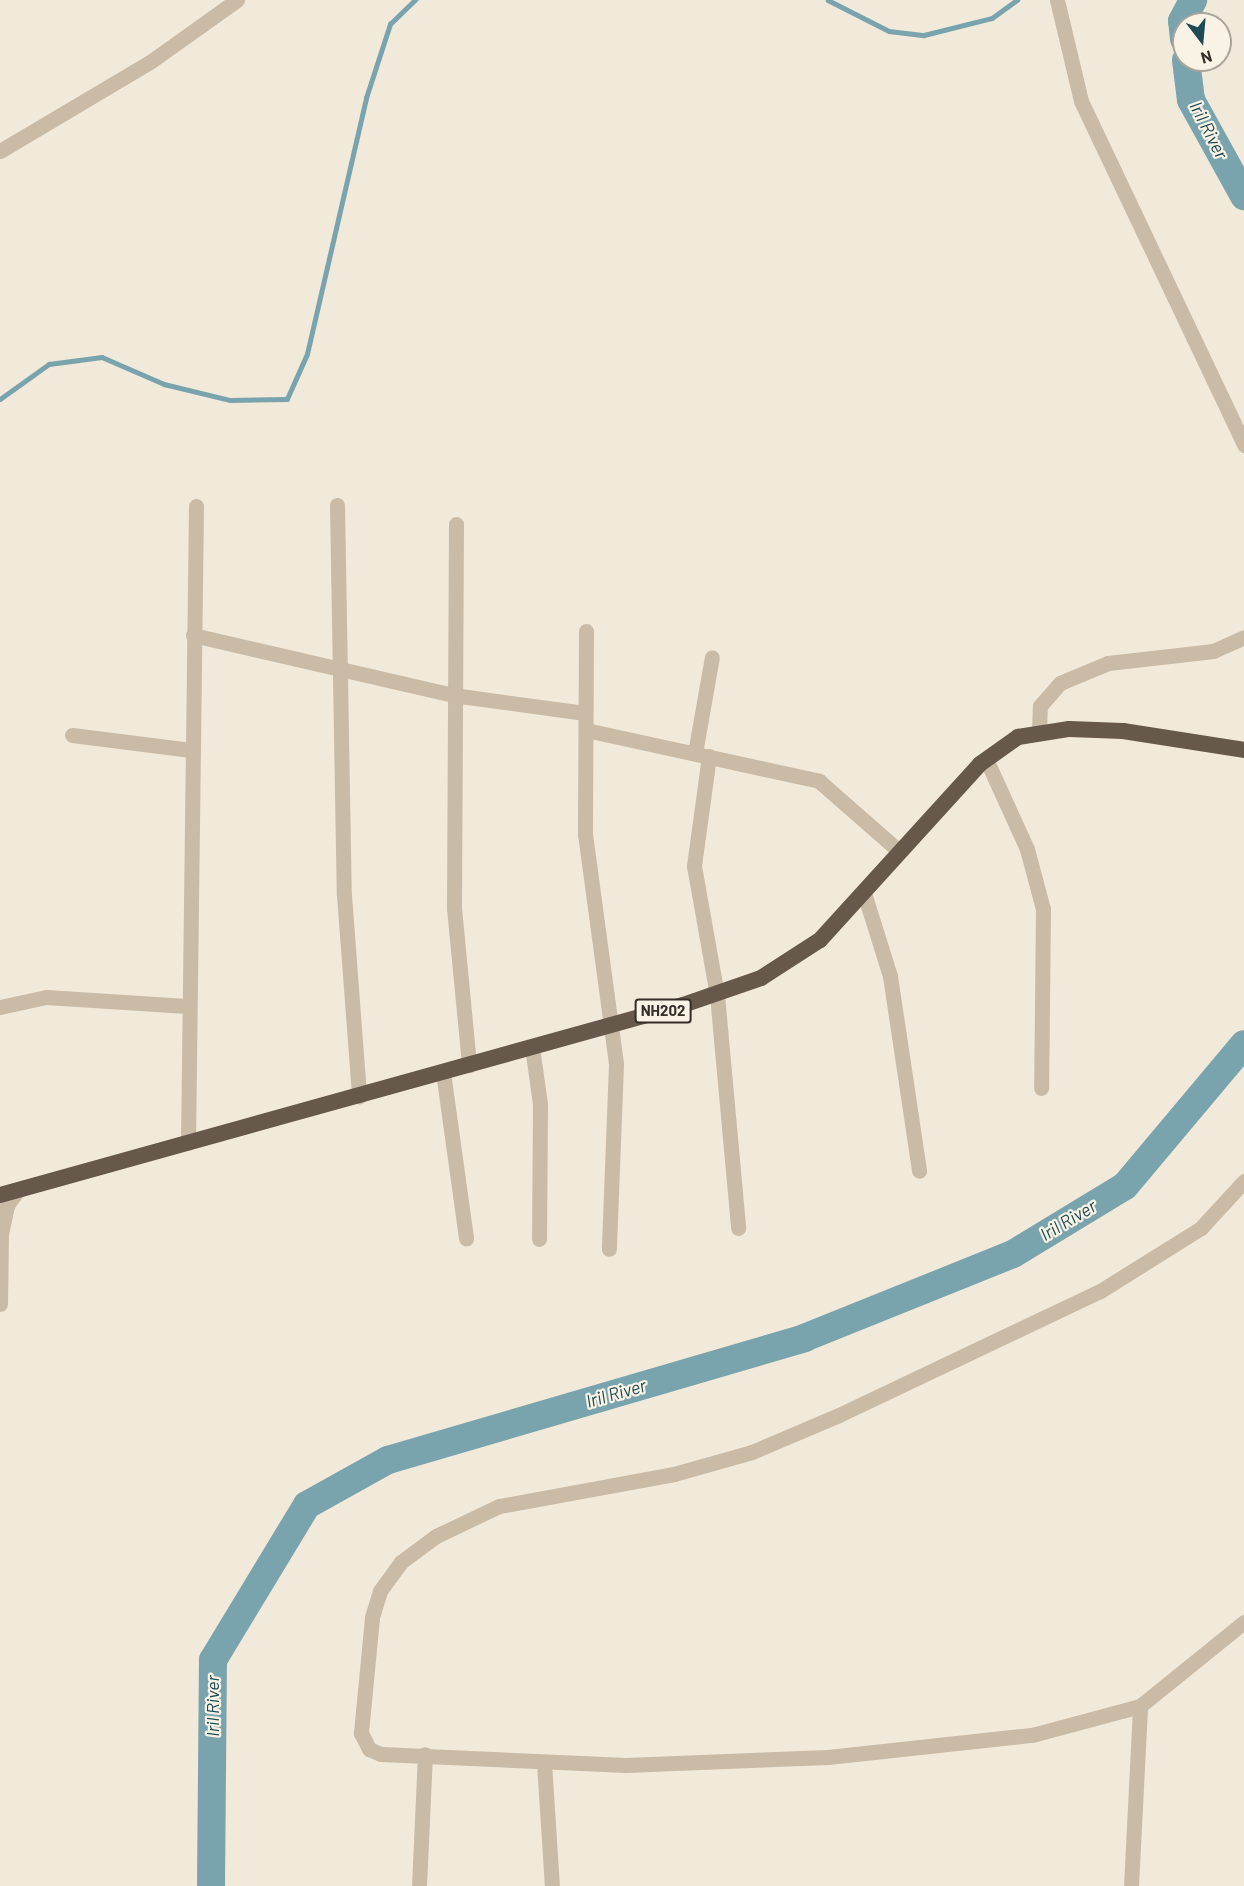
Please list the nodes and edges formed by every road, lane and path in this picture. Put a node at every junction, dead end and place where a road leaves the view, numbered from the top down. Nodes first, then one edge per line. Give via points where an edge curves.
1 (237, 0) edge
2 (1057, 0) edge
3 (0, 151) edge
4 (1244, 445) edge
5 (337, 505) dead end
6 (196, 506) dead end
7 (456, 524) dead end
8 (586, 631) dead end
9 (193, 635) junction
10 (1244, 637) edge
11 (712, 657) dead end
12 (339, 668) junction
13 (453, 694) junction
14 (585, 713) junction
15 (586, 730) junction
16 (1039, 731) junction
17 (72, 735) dead end
18 (191, 750) junction
19 (1244, 750) edge
20 (702, 755) junction
21 (986, 759) junction
22 (899, 851) junction
23 (864, 893) junction
24 (717, 995) junction
25 (187, 1006) junction
26 (0, 1007) edge
27 (612, 1025) junction
28 (532, 1047) junction
29 (469, 1065) junction
30 (443, 1072) junction
31 (1041, 1088) dead end
32 (359, 1096) junction
33 (188, 1143) junction
34 (919, 1171) dead end
35 (1244, 1181) edge
36 (17, 1191) junction
37 (0, 1195) edge
38 (738, 1228) dead end
39 (466, 1238) dead end
40 (539, 1239) dead end
41 (609, 1249) dead end
42 (0, 1304) edge
43 (1244, 1622) edge
44 (1140, 1706) junction
45 (425, 1754) junction
46 (544, 1762) junction
47 (419, 1886) edge
48 (552, 1886) edge
49 (1131, 1886) edge

1 - 3 street via 150,62
2 - 4 street via 1081,101
5 - 12 street
6 - 9 street
7 - 13 street
8 - 14 street
9 - 12 street
9 - 18 street
10 - 16 street via 1213,651 1108,663 1060,683 1040,706
11 - 20 street
12 - 13 street
12 - 32 street via 344,895
13 - 14 street
13 - 29 street via 454,908
14 - 15 street
15 - 20 street
15 - 27 street via 585,834 592,914
16 - 19 highway, NH202 via 1123,731
16 - 21 highway, NH202 via 1004,743
17 - 18 street
18 - 25 street
20 - 22 street via 819,781
20 - 24 street via 694,866
21 - 22 highway, NH202
21 - 31 street via 1027,849 1043,909
22 - 23 highway, NH202
23 - 24 highway, NH202 via 820,940 793,959
23 - 34 street via 890,976
24 - 27 highway, NH202
24 - 38 street
25 - 26 street via 46,997
25 - 33 street
27 - 28 highway, NH202
27 - 41 street via 616,1064
28 - 29 highway, NH202
28 - 40 street via 540,1104
29 - 30 highway, NH202
30 - 32 highway, NH202
30 - 39 street
32 - 33 highway, NH202
33 - 36 highway, NH202
35 - 45 street via 1201,1228 1100,1291 828,1419 752,1452 674,1474 499,1506 436,1536 401,1562 380,1591 361,1713 363,1742 369,1749
36 - 37 highway, NH202
36 - 42 street via 7,1205 1,1234
43 - 44 street
44 - 46 street via 1032,1735 828,1757 637,1765
44 - 49 street
45 - 46 street
45 - 47 street
46 - 48 street

